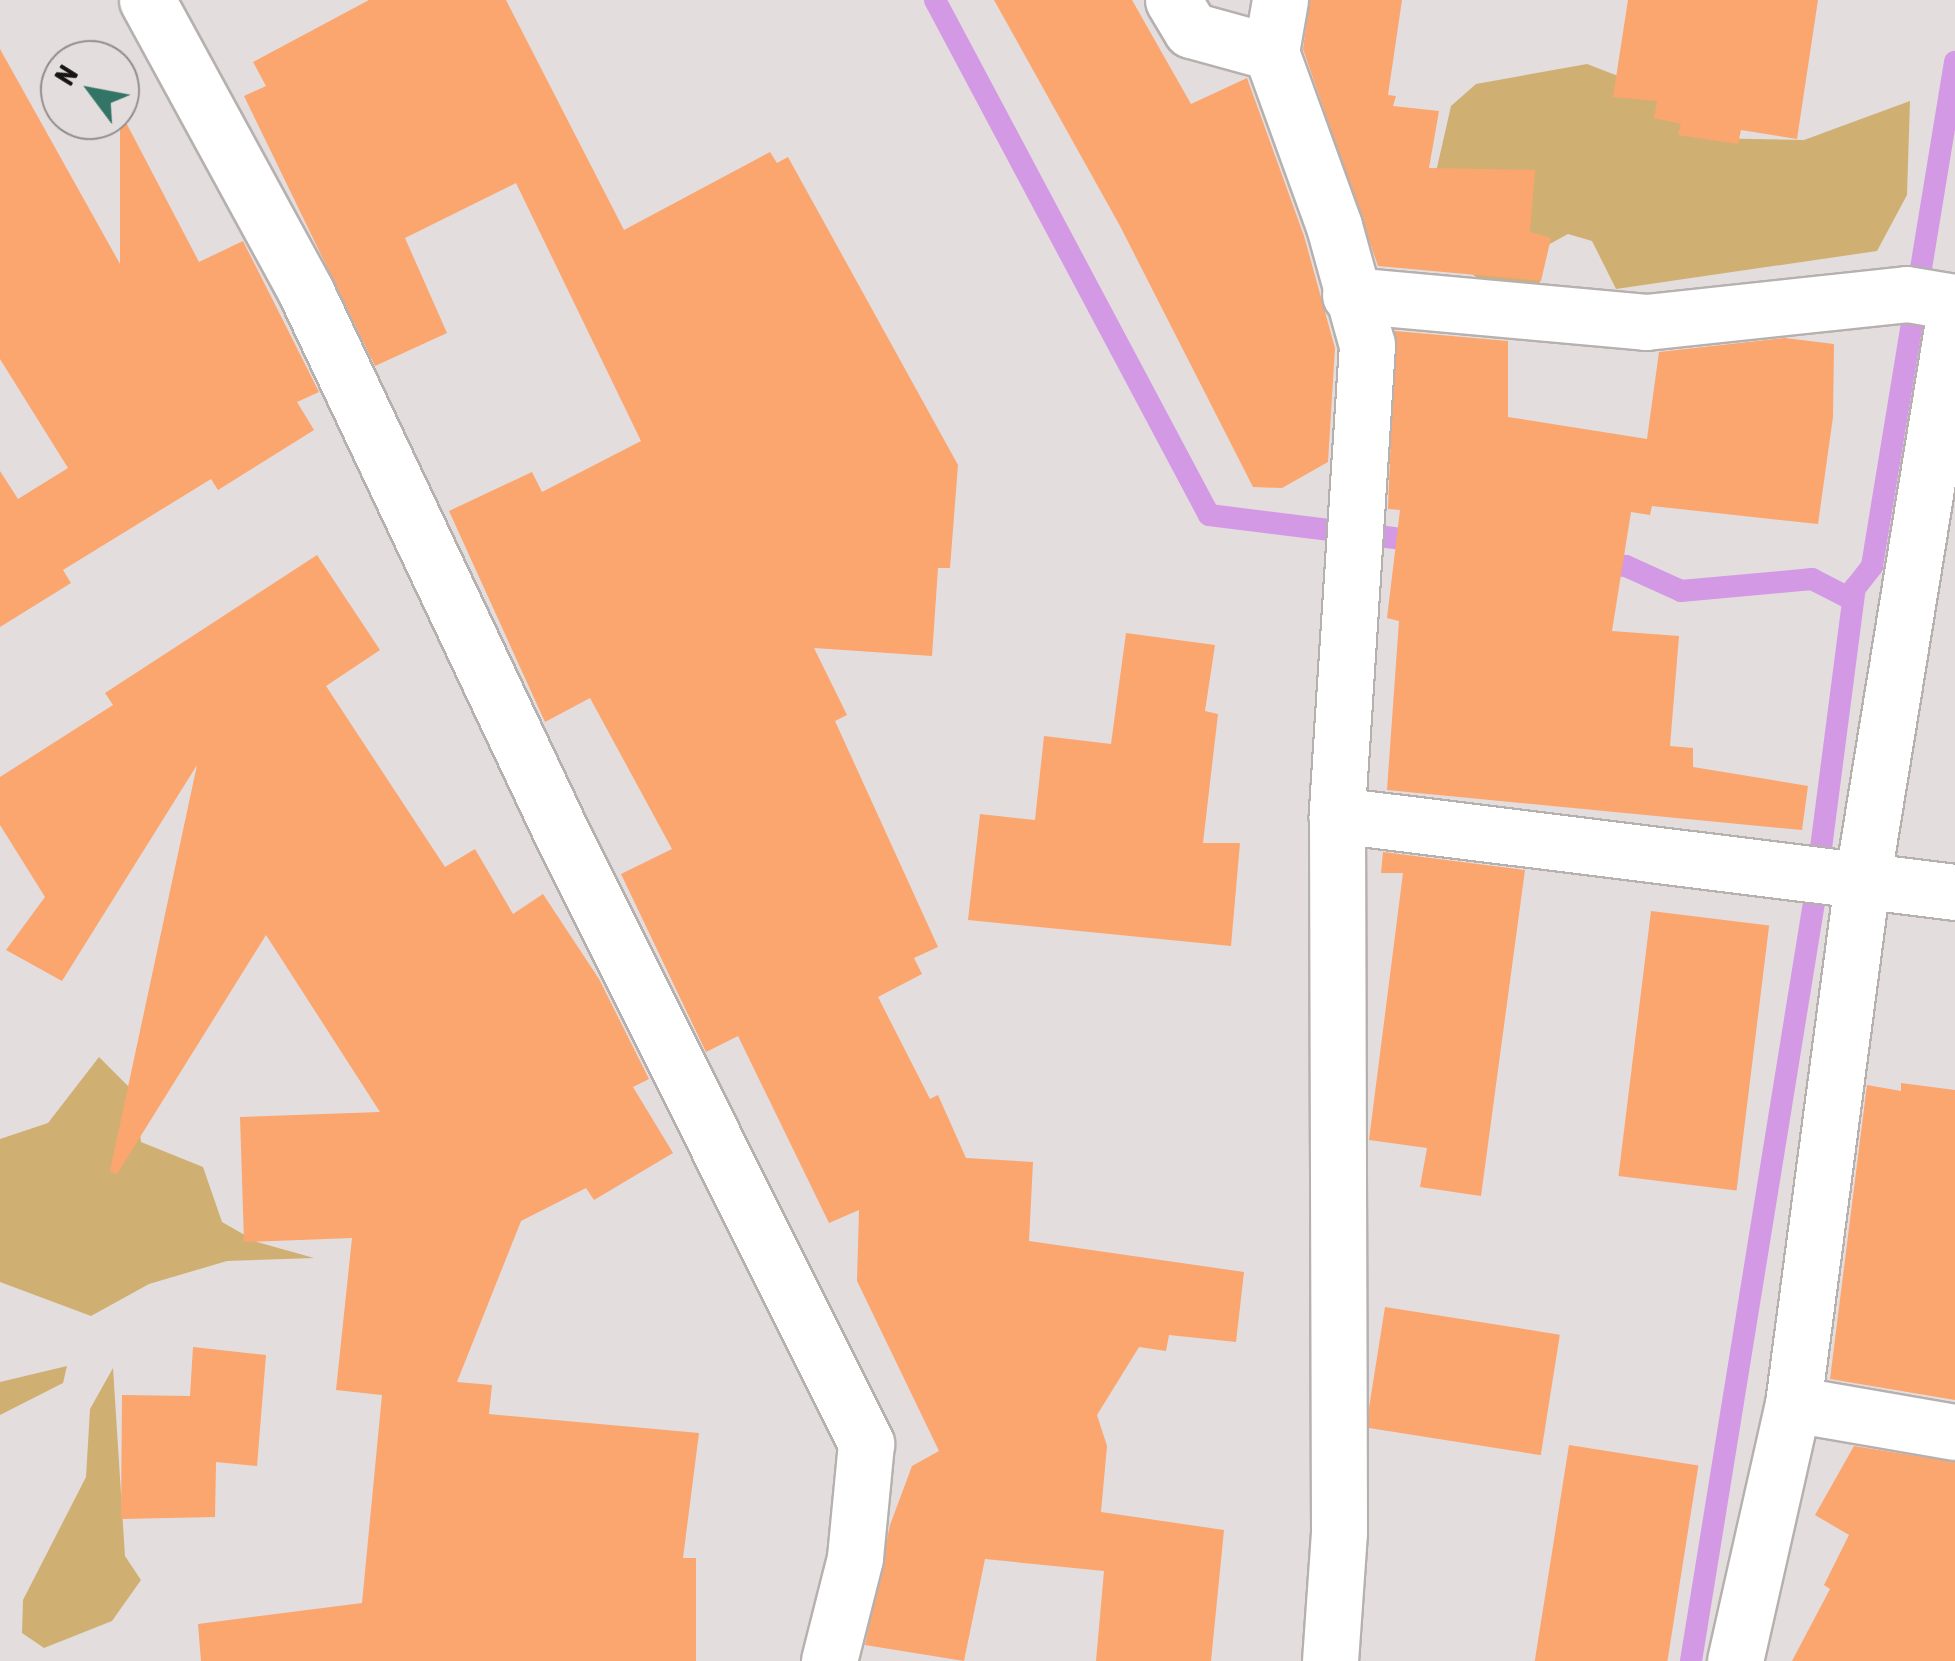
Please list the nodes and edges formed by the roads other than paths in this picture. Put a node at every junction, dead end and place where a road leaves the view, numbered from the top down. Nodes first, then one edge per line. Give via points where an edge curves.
1 (147, 0) edge
2 (1173, 0) edge
3 (1280, 0) edge
4 (1271, 52) junction
5 (1350, 295) junction
6 (1938, 301) edge
7 (1944, 449) edge
8 (1338, 815) junction
9 (1832, 878) junction
10 (1955, 892) edge
11 (1793, 1404) junction
12 (1955, 1432) edge
13 (828, 1661) edge
14 (1330, 1661) edge
15 (1736, 1661) edge

1 - 13 street via 306,292 562,834 866,1443 855,1558
2 - 4 street via 1192,30
3 - 4 street
4 - 5 street via 1334,226
5 - 6 street via 1646,322
5 - 8 street via 1367,345
6 - 7 street
7 - 9 street
8 - 9 street
8 - 14 street via 1339,1532
9 - 10 street
9 - 11 street
11 - 12 street
11 - 15 street

